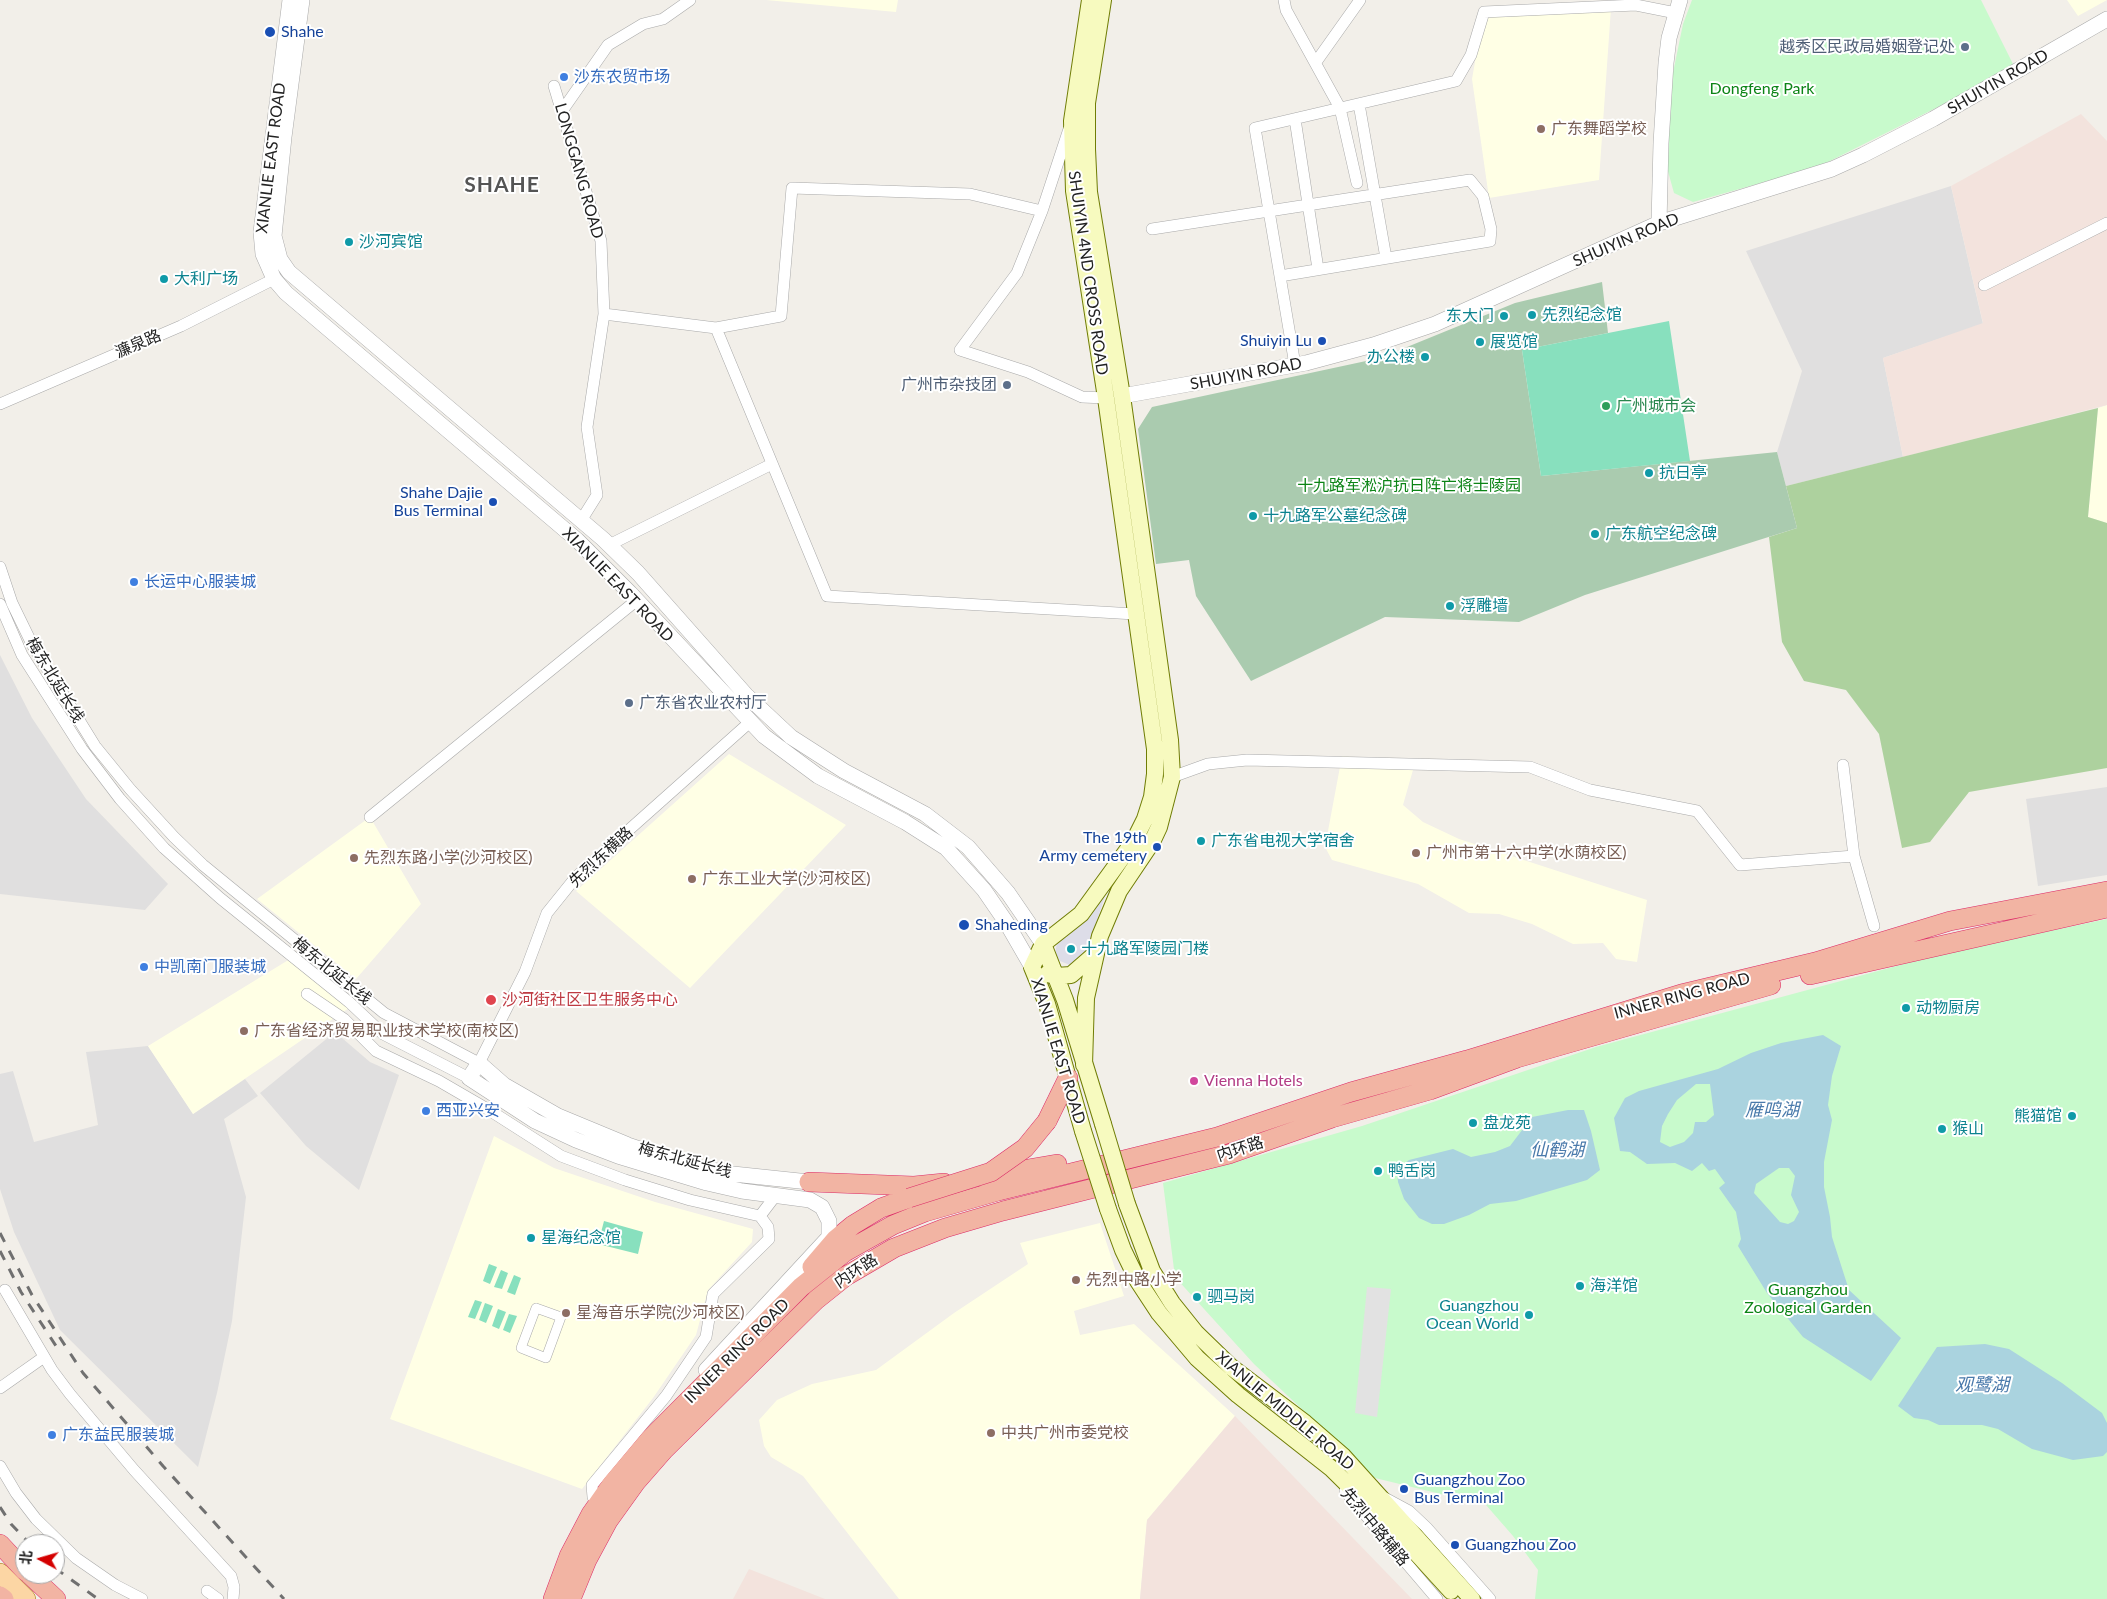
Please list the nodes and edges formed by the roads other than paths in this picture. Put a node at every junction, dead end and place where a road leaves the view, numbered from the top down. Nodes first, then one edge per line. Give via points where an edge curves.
1 (290, 0) edge
2 (302, 0) edge
3 (690, 0) edge
4 (1090, 0) edge
5 (1103, 0) edge
6 (1284, 0) edge
7 (1360, 0) edge
8 (1551, 4) edge
9 (1678, 7) edge
10 (2107, 19) edge
11 (1316, 62) junction
12 (285, 83) junction
13 (554, 86) dead end
14 (1359, 104) junction
15 (1340, 108) junction
16 (562, 111) junction
17 (1295, 119) junction
18 (1072, 121) junction
19 (1356, 182) dead end
20 (1375, 194) junction
21 (1308, 204) junction
22 (1042, 210) junction
23 (1269, 213) junction
24 (1660, 223) junction
25 (2107, 223) edge
26 (1152, 229) dead end
27 (1386, 258) junction
28 (1318, 270) junction
29 (1280, 276) junction
30 (274, 279) junction
31 (1984, 285) dead end
32 (604, 314) junction
33 (716, 328) junction
34 (1295, 365) junction
35 (1114, 397) junction
36 (0, 404) edge
37 (772, 464) junction
38 (582, 519) junction
39 (609, 545) junction
40 (0, 567) edge
41 (638, 573) junction
42 (624, 587) junction
43 (637, 600) junction
44 (0, 604) edge
45 (1135, 614) junction
46 (750, 722) junction
47 (86, 732) junction
48 (82, 749) junction
49 (1843, 765) dead end
50 (1172, 777) junction
51 (370, 817) dead end
52 (1854, 856) junction
53 (2107, 891) edge
54 (2107, 908) edge
55 (1874, 926) dead end
56 (1043, 944) junction
57 (303, 947) junction
58 (1096, 953) junction
59 (294, 959) junction
60 (1032, 967) junction
61 (1056, 976) junction
62 (307, 994) dead end
63 (383, 1034) junction
64 (376, 1051) junction
65 (479, 1063) junction
66 (1084, 1065) junction
67 (469, 1078) junction
68 (1068, 1078) junction
69 (1261, 1121) junction
70 (809, 1182) joint
71 (998, 1191) joint
72 (776, 1195) junction
73 (1127, 1204) joint
74 (760, 1216) junction
75 (5, 1290) dead end
76 (751, 1336) junction
77 (1195, 1344) junction
78 (521, 1348) joint
79 (44, 1357) junction
80 (0, 1388) edge
81 (1314, 1453) junction
82 (0, 1466) edge
83 (1379, 1495) junction
84 (593, 1497) junction
85 (0, 1544) edge
86 (15, 1560) edge
87 (0, 1573) edge
88 (40, 1584) edge
89 (207, 1591) dead end
90 (0, 1596) edge
91 (4, 1599) edge
92 (26, 1599) edge
93 (56, 1599) edge
94 (142, 1599) edge
95 (218, 1599) edge
96 (233, 1599) edge
97 (548, 1599) edge
98 (553, 1599) edge
99 (571, 1599) edge
100 (1437, 1599) edge
101 (1458, 1599) edge
102 (1472, 1599) edge
103 (1490, 1599) edge

1 - 12 street, XIANLIE EAST ROAD
2 - 12 street, XIANLIE EAST ROAD
3 - 16 street via 663,19 643,24 608,45
4 - 18 main road, SHUIYIN 4ND CROSS ROAD
5 - 35 main road, SHUIYIN 4ND CROSS ROAD via 1087,103 1087,148 1089,192
6 - 11 street via 1286,10
7 - 11 street
8 - 9 street
8 - 14 street via 1484,12 1471,55 1456,81
9 - 24 street via 1669,38 1664,88
10 - 24 street, SHUIYIN ROAD via 1863,156 1832,169
11 - 15 street
12 - 30 street, XIANLIE EAST ROAD via 261,232 263,254
12 - 38 street, XIANLIE EAST ROAD via 274,236 284,266 320,300
13 - 16 street, LONGGANG ROAD
14 - 15 street
14 - 20 street
15 - 17 street
15 - 19 street
16 - 32 street, LONGGANG ROAD via 601,241
17 - 21 street
17 - 23 street via 1255,128
18 - 22 street
18 - 35 main road, SHUIYIN 4ND CROSS ROAD via 1074,191
20 - 21 street
20 - 27 street
20 - 27 street via 1470,180 1482,196 1491,229 1490,241
21 - 23 street
21 - 28 street
22 - 33 street via 970,194 792,188 781,316
22 - 35 street via 1017,273 960,350 1028,372 1082,397
23 - 26 street
23 - 29 street
24 - 34 street, SHUIYIN ROAD via 1435,324 1358,350
25 - 31 street
27 - 28 street
28 - 29 street
29 - 34 street
30 - 36 street, 濂泉路 via 181,326
30 - 42 street, XIANLIE EAST ROAD via 286,293 572,535
32 - 33 street
32 - 38 street, LONGGANG ROAD via 586,427 597,495
33 - 37 street
34 - 35 street, SHUIYIN ROAD
35 - 45 main road
35 - 50 main road via 1170,740
37 - 39 street
37 - 45 street via 828,596
38 - 39 street, XIANLIE EAST ROAD
39 - 41 street, XIANLIE EAST ROAD
40 - 47 street, 梅东北延长线 via 12,603 32,644
41 - 42 street
41 - 56 street, XIANLIE EAST ROAD via 730,678 790,737 844,771 925,814 968,847 1008,893
42 - 43 street, XIANLIE EAST ROAD
43 - 46 street, XIANLIE EAST ROAD
43 - 51 street
44 - 48 street, 梅东北延长线 via 22,655
45 - 56 main road via 1155,749 1152,797 1134,841 1081,914
46 - 60 street, XIANLIE EAST ROAD via 801,765 946,848 984,890
46 - 65 street, 先烈东横路 via 576,877 548,913 526,972
47 - 48 street
47 - 57 street, 梅东北延长线 via 130,789 174,837
48 - 59 street, 梅东北延长线 via 120,799 164,848
49 - 52 street
50 - 52 street via 1208,764 1247,760 1530,767 1590,790 1698,811 1740,865
50 - 58 main road via 1159,828 1112,905
52 - 55 street
53 - 69 highway, INNER RING ROAD via 1950,921 1815,962 1681,994
54 - 99 highway, 内环路 via 1718,999 1517,1058 1430,1090 1332,1118 1229,1154 1003,1211 928,1234 878,1256 831,1287 786,1327 649,1467 620,1503 597,1540
56 - 60 main road
56 - 61 main road, XIANLIE EAST ROAD
57 - 59 street
57 - 65 street, 梅东北延长线 via 384,1013
58 - 61 main road via 1071,975
58 - 66 main road via 1086,998
59 - 63 street, 梅东北延长线 via 349,1002
60 - 61 main road
60 - 68 main road, XIANLIE EAST ROAD via 1047,1004
61 - 66 main road, XIANLIE EAST ROAD
62 - 64 street via 344,1019
63 - 64 street
63 - 67 street, 梅东北延长线
64 - 74 street via 439,1081 561,1156 680,1197
65 - 67 street, 先烈东横路
65 - 70 street, 梅东北延长线 via 504,1085 558,1116 628,1145 688,1165 733,1174
66 - 73 main road, XIANLIE EAST ROAD, bridge
67 - 72 street, 梅东北延长线 via 535,1120 576,1140 689,1178 742,1191
68 - 76 highway, bridge via 1047,1121 1026,1148 991,1172 892,1204 853,1224
68 - 77 main road, XIANLIE EAST ROAD, bridge via 1122,1250 1159,1313
69 - 70 highway via 1154,1147 940,1183 914,1186
69 - 71 highway, 内环路 via 1201,1142
71 - 76 highway, INNER RING ROAD via 925,1212 876,1233 816,1274
72 - 74 street
72 - 84 street, 梅东北延长线 via 810,1200 822,1207 829,1221 829,1237 630,1451
73 - 77 main road, XIANLIE MIDDLE ROAD via 1152,1271
74 - 84 street via 768,1227 769,1239 713,1294 706,1337 666,1396 592,1485
75 - 79 street
76 - 98 highway, INNER RING ROAD via 650,1439 607,1491 580,1535
77 - 81 main road, XIANLIE MIDDLE ROAD via 1210,1371
77 - 83 main road, XIANLIE MIDDLE ROAD via 1231,1367 1323,1438
78 - 78 street via 546,1358 561,1317 536,1308
79 - 80 street
79 - 96 street via 70,1394 134,1470 231,1576
81 - 100 street, 先烈中路辅路
81 - 101 main road, XIANLIE MIDDLE ROAD via 1370,1506
82 - 94 street via 36,1519 76,1558
83 - 102 main road, XIANLIE MIDDLE ROAD
83 - 103 street, 先烈中路辅路 via 1402,1506 1422,1522
84 - 97 street via 566,1548
85 - 86 highway
87 - 92 main road
88 - 93 highway
89 - 95 street
90 - 91 highway

